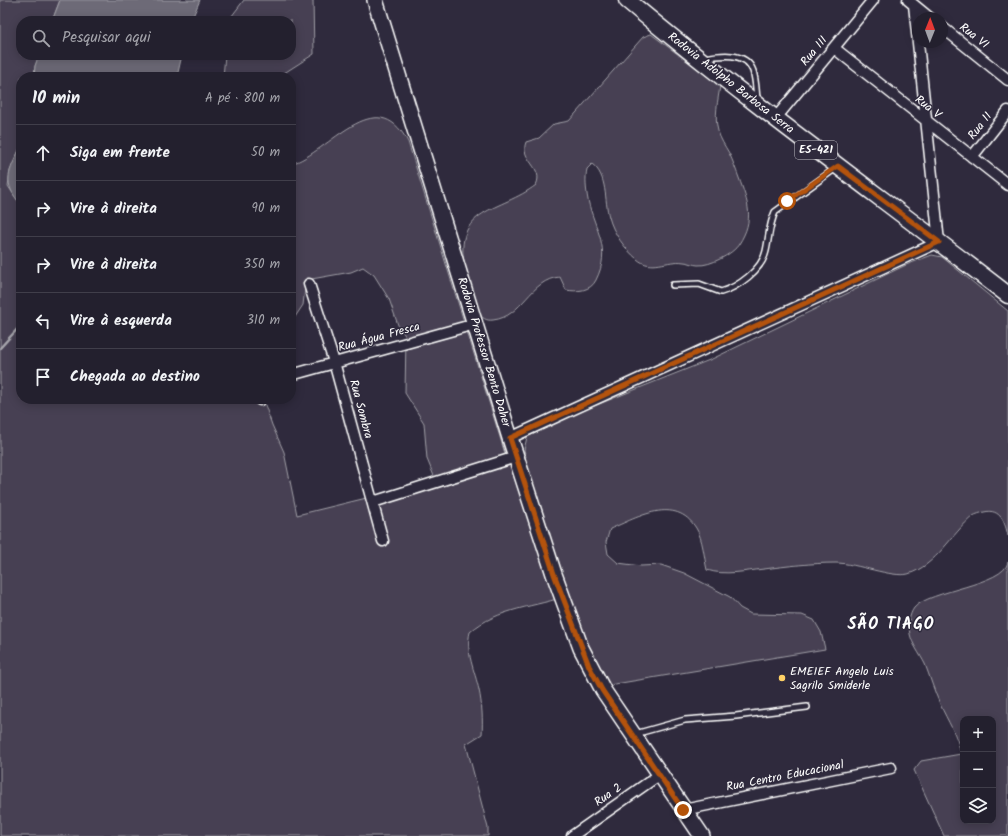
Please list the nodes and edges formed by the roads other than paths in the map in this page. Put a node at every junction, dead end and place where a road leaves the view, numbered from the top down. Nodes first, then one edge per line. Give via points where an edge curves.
1 (375, 0) edge
2 (627, 0) edge
3 (873, 0) edge
4 (911, 2) edge
5 (923, 12) edge
6 (948, 32) edge
7 (834, 48) junction
8 (700, 59) junction
9 (1008, 80) edge
10 (757, 104) junction
11 (1008, 111) edge
12 (775, 118) junction
13 (927, 122) junction
14 (972, 157) junction
15 (838, 166) junction
16 (1008, 185) edge
17 (939, 242) junction
18 (309, 284) dead end
19 (673, 285) dead end
20 (1008, 296) edge
21 (475, 324) junction
22 (334, 362) junction
23 (296, 374) edge
24 (510, 438) junction
25 (516, 457) junction
26 (373, 502) junction
27 (384, 541) dead end
28 (807, 706) dead end
29 (632, 734) junction
30 (891, 768) dead end
31 (659, 775) junction
32 (683, 810) junction
33 (696, 834) edge
34 (572, 836) edge

1 - 21 street, Rodovia Professor Bento Daher
2 - 8 main road, Rodovia Adolpho Barbosa Serra / ES-421
3 - 7 street, Rua III
4 - 5 street
4 - 13 street
6 - 9 street, Rua VI
7 - 12 street, Rua III
7 - 13 street, Rua V
8 - 10 main road, Rodovia Adolpho Barbosa Serra / ES-421
8 - 10 lane via 730,55 748,64 754,73
10 - 12 main road, Rodovia Adolpho Barbosa Serra / ES-421
11 - 14 street, Rua II
12 - 15 main road, Rodovia Adolpho Barbosa Serra / ES-421
13 - 14 street, Rua V
13 - 17 street
14 - 16 street, Rua V
15 - 17 main road, Rodovia Adolpho Barbosa Serra / ES-421
15 - 19 lane via 774,212 766,253 755,271 746,279 721,292 699,284
17 - 20 main road, Rodovia Adolpho Barbosa Serra / ES-421
17 - 24 street
18 - 22 street, Rua Sombra
21 - 22 street, Rua Água Fresca
21 - 24 street, Rodovia Professor Bento Daher
22 - 23 street, Rua Água Fresca
22 - 26 street, Rua Sombra
24 - 25 street, Rodovia Professor Bento Daher
25 - 26 street
25 - 29 street, Rodovia Professor Bento Daher via 581,648 602,690
26 - 27 street, Rua Sombra
28 - 29 lane via 685,720
29 - 31 street, Rodovia Professor Bento Daher
30 - 32 street, Rua Centro Educacional
31 - 32 street, Rodovia Professor Bento Daher
31 - 34 street, Rua 2
32 - 33 street, Rodovia Professor Bento Daher

